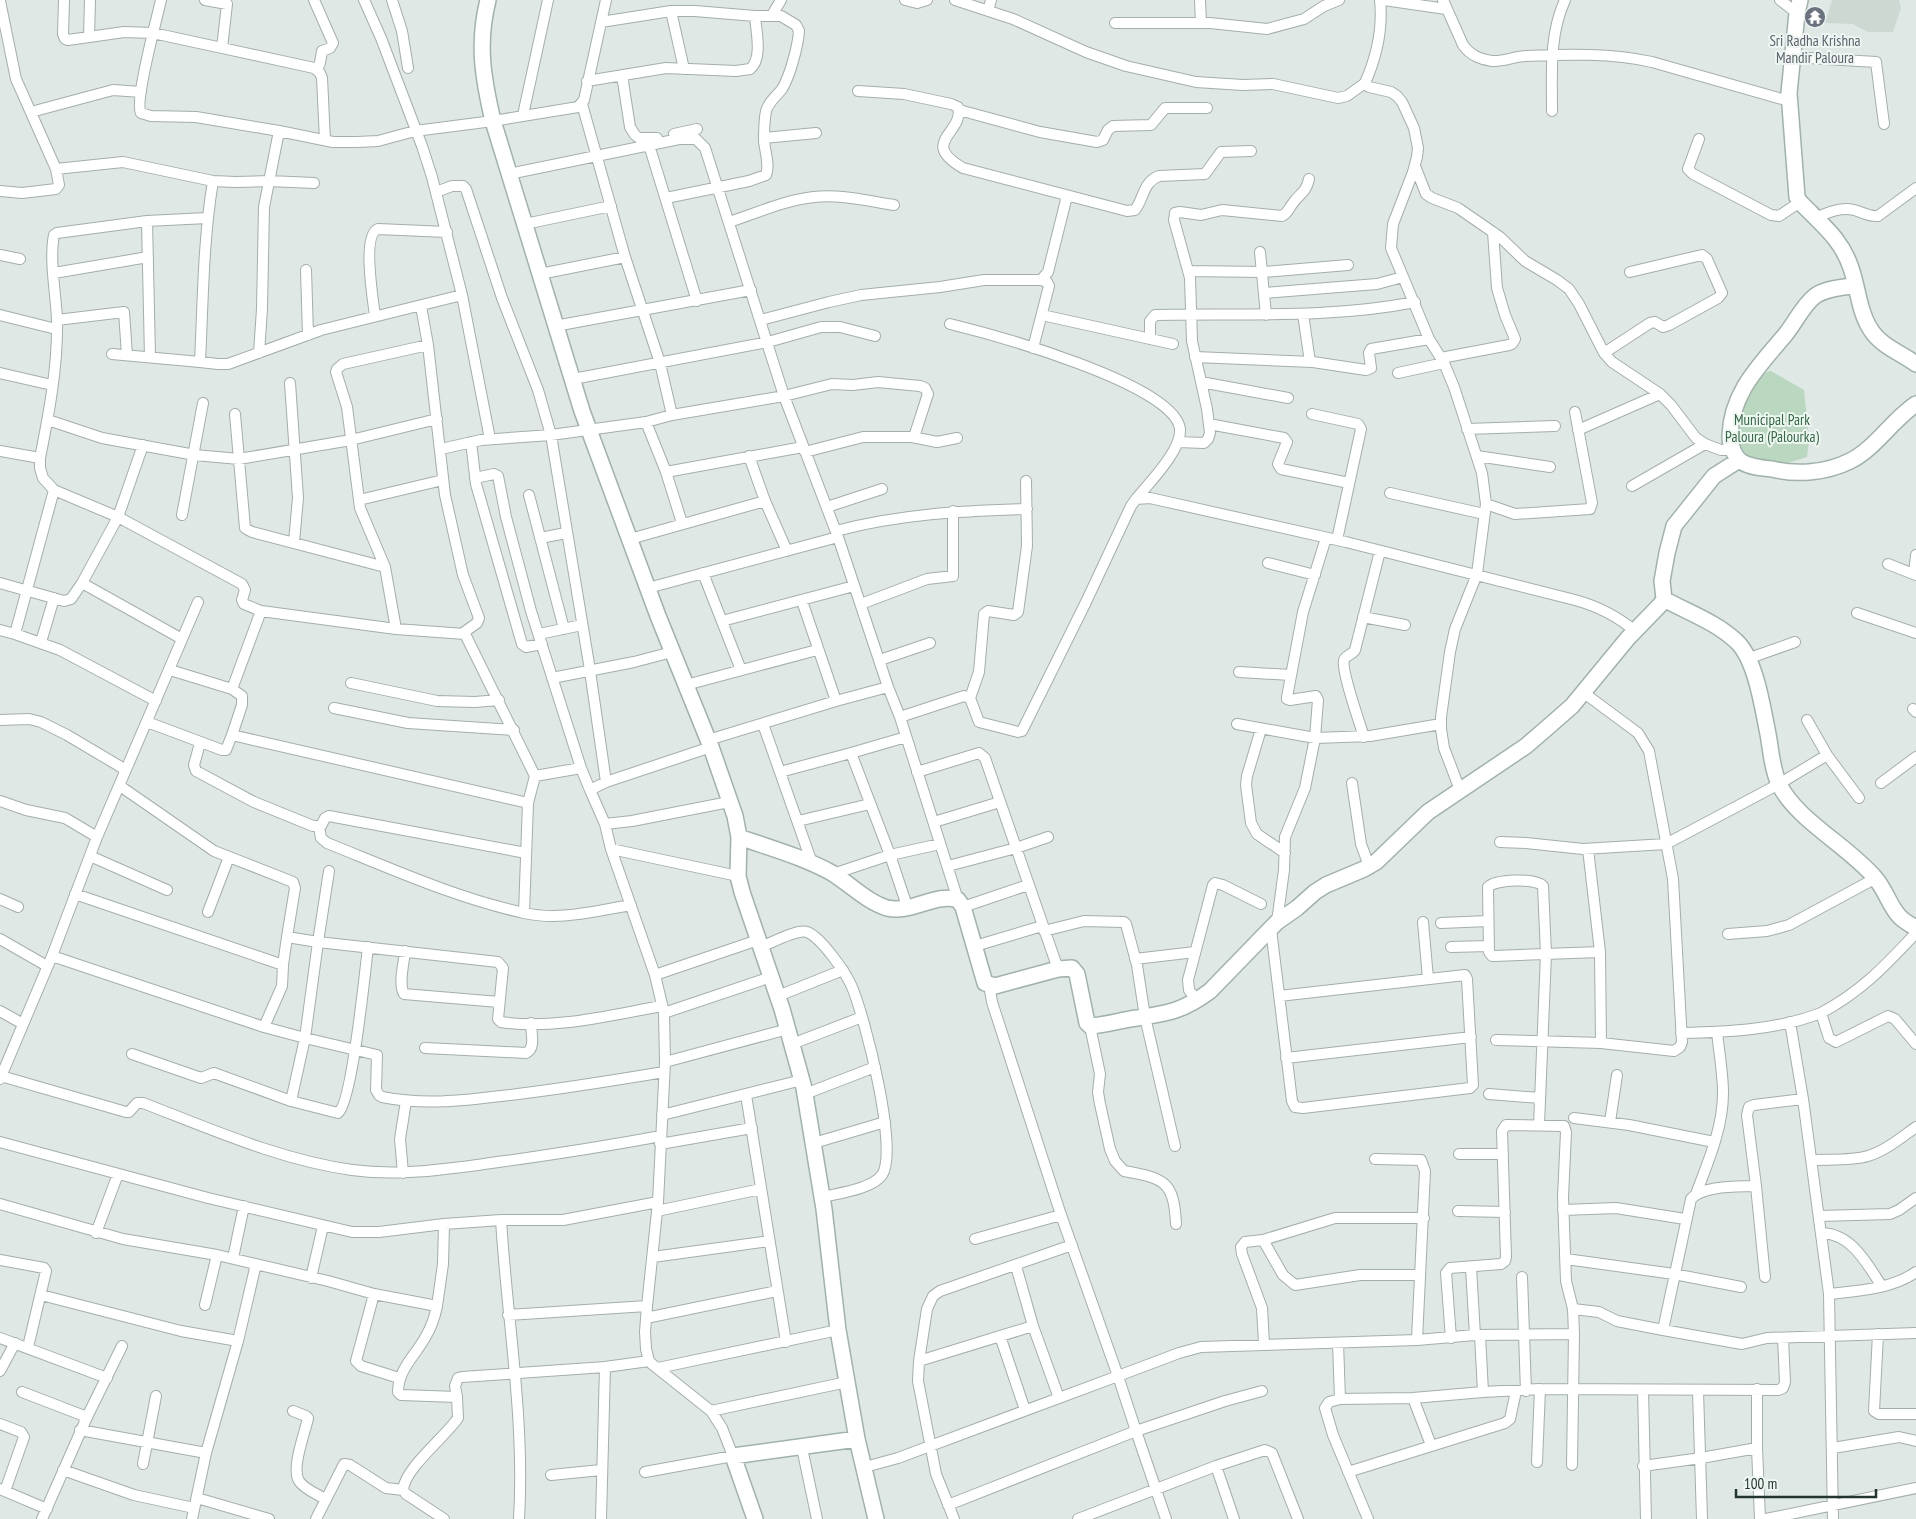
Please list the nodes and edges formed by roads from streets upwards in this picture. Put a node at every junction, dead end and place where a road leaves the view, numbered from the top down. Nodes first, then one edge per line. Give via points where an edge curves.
1 (64, 0) edge
2 (90, 0) edge
3 (161, 0) edge
4 (205, 0) edge
5 (314, 0) edge
6 (364, 0) edge
7 (392, 0) edge
8 (488, 0) edge
9 (548, 0) edge
10 (606, 0) edge
11 (781, 0) edge
12 (905, 0) edge
13 (927, 0) edge
14 (955, 0) edge
15 (992, 0) edge
16 (1200, 0) edge
17 (1339, 0) edge
18 (1382, 0) edge
19 (1564, 0) edge
20 (1780, 0) edge
21 (0, 1) edge
22 (227, 2) edge
23 (1444, 5) edge
24 (1798, 7) edge
25 (671, 11) junction
26 (988, 11) junction
27 (755, 16) junction
28 (772, 16) junction
29 (601, 22) junction
30 (1201, 23) junction
31 (1115, 24) dead end
32 (153, 33) junction
33 (89, 37) junction
34 (222, 48) junction
35 (1552, 55) junction
36 (1792, 57) junction
37 (408, 68) dead end
38 (684, 69) junction
39 (317, 70) junction
40 (622, 75) junction
41 (587, 82) junction
42 (1365, 83) junction
43 (858, 91) dead end
44 (141, 92) junction
45 (1789, 101) junction
46 (582, 104) junction
47 (1208, 108) dead end
48 (959, 110) junction
49 (1552, 110) dead end
50 (31, 112) junction
51 (523, 115) junction
52 (493, 121) junction
53 (1884, 124) dead end
54 (697, 129) dead end
55 (279, 131) junction
56 (415, 131) junction
57 (816, 133) dead end
58 (764, 138) junction
59 (325, 140) junction
60 (1699, 140) dead end
61 (649, 145) junction
62 (1251, 151) dead end
63 (597, 157) junction
64 (1415, 166) junction
65 (56, 169) junction
66 (509, 174) junction
67 (1309, 179) dead end
68 (213, 181) junction
69 (269, 181) junction
70 (314, 183) dead end
71 (718, 186) junction
72 (1916, 188) edge
73 (0, 191) edge
74 (436, 192) junction
75 (1067, 196) junction
76 (666, 198) junction
77 (1800, 202) junction
78 (611, 206) junction
79 (894, 206) dead end
80 (1817, 217) junction
81 (207, 218) junction
82 (147, 221) junction
83 (730, 222) junction
84 (525, 224) junction
85 (447, 232) junction
86 (1494, 232) junction
87 (1260, 252) dead end
88 (0, 256) edge
89 (148, 257) junction
90 (625, 257) junction
91 (20, 259) dead end
92 (1348, 265) dead end
93 (306, 270) dead end
94 (1188, 271) junction
95 (1263, 272) junction
96 (1630, 272) dead end
97 (54, 273) junction
98 (540, 274) junction
99 (1403, 277) junction
100 (1041, 280) junction
101 (1855, 285) junction
102 (751, 290) junction
103 (1265, 293) junction
104 (462, 295) junction
105 (697, 301) junction
106 (1415, 302) junction
107 (421, 306) junction
108 (644, 311) junction
109 (1266, 314) junction
110 (1304, 314) junction
111 (0, 315) edge
112 (1042, 315) junction
113 (375, 316) junction
114 (1191, 316) junction
115 (761, 320) junction
116 (56, 324) junction
117 (950, 324) dead end
118 (555, 326) junction
119 (308, 335) junction
120 (875, 336) dead end
121 (1429, 338) junction
122 (1150, 340) junction
123 (768, 342) junction
124 (1173, 344) dead end
125 (428, 345) junction
126 (1033, 348) junction
127 (259, 353) junction
128 (1604, 353) junction
129 (112, 354) dead end
130 (127, 355) junction
131 (150, 357) junction
132 (1194, 357) junction
133 (1443, 361) junction
134 (200, 362) junction
135 (1310, 362) junction
136 (660, 363) junction
137 (1916, 364) edge
138 (0, 373) edge
139 (1398, 373) dead end
140 (573, 379) junction
141 (1200, 382) junction
142 (290, 383) dead end
143 (52, 385) junction
144 (1660, 394) junction
145 (784, 396) junction
146 (1288, 398) dead end
147 (203, 403) dead end
148 (1916, 404) edge
149 (1575, 412) dead end
150 (235, 414) dead end
151 (1312, 414) dead end
152 (672, 415) junction
153 (436, 419) junction
154 (48, 420) junction
155 (646, 422) junction
156 (1209, 424) junction
157 (1555, 426) dead end
158 (1467, 429) junction
159 (589, 430) junction
160 (1578, 430) junction
161 (551, 435) junction
162 (914, 437) junction
163 (957, 438) dead end
164 (490, 439) junction
165 (350, 440) junction
166 (471, 442) junction
167 (1178, 442) junction
168 (1705, 444) junction
169 (143, 445) junction
170 (441, 449) junction
171 (296, 450) junction
172 (804, 450) junction
173 (0, 451) edge
174 (195, 455) junction
175 (1736, 455) junction
176 (749, 456) junction
177 (1477, 456) junction
178 (40, 458) junction
179 (238, 459) junction
180 (1550, 467) dead end
181 (666, 472) junction
182 (475, 478) junction
183 (444, 480) junction
184 (1026, 481) dead end
185 (1350, 483) junction
186 (1632, 486) dead end
187 (882, 489) dead end
188 (54, 490) junction
189 (1390, 493) dead end
190 (528, 495) dead end
191 (1136, 499) junction
192 (359, 500) junction
193 (765, 501) junction
194 (827, 507) junction
195 (1027, 509) junction
196 (1485, 509) junction
197 (953, 511) junction
198 (182, 516) dead end
199 (118, 517) junction
200 (682, 524) junction
201 (566, 533) junction
202 (837, 534) junction
203 (540, 538) junction
204 (1326, 538) junction
205 (630, 539) junction
206 (1337, 540) junction
207 (294, 542) junction
208 (787, 551) junction
209 (1380, 551) junction
210 (1916, 555) edge
211 (1268, 563) dead end
212 (1888, 564) dead end
213 (385, 567) junction
214 (703, 573) junction
215 (1477, 574) junction
216 (1315, 575) junction
217 (1915, 575) edge
218 (0, 583) edge
219 (82, 583) junction
220 (854, 586) junction
221 (648, 588) junction
222 (26, 589) junction
223 (54, 598) junction
224 (1664, 599) junction
225 (802, 601) junction
226 (198, 602) dead end
227 (862, 604) junction
228 (260, 611) junction
229 (1857, 613) dead end
230 (1363, 617) junction
231 (722, 621) junction
232 (1405, 625) dead end
233 (582, 626) junction
234 (396, 629) junction
235 (564, 629) junction
236 (0, 630) edge
237 (1635, 631) junction
238 (463, 633) junction
239 (1916, 633) edge
240 (15, 634) junction
241 (182, 639) junction
242 (540, 639) junction
243 (41, 642) junction
244 (1795, 642) dead end
245 (930, 643) dead end
246 (817, 650) junction
247 (672, 652) junction
248 (1747, 659) junction
249 (880, 660) junction
250 (170, 670) junction
251 (740, 670) junction
252 (594, 671) junction
253 (1239, 672) dead end
254 (1291, 676) junction
255 (552, 678) junction
256 (351, 683) dead end
257 (686, 685) junction
258 (888, 687) junction
259 (232, 689) junction
260 (1584, 693) junction
261 (970, 698) junction
262 (499, 700) junction
263 (156, 701) junction
264 (836, 701) junction
265 (334, 708) dead end
266 (900, 717) junction
267 (0, 720) edge
268 (1807, 720) dead end
269 (147, 722) junction
270 (763, 724) junction
271 (1237, 724) dead end
272 (1441, 724) junction
273 (1261, 728) junction
274 (514, 730) junction
275 (232, 736) junction
276 (906, 737) junction
277 (1364, 737) junction
278 (1316, 738) junction
279 (200, 743) junction
280 (710, 744) junction
281 (851, 753) junction
282 (1826, 755) junction
283 (1916, 757) edge
284 (581, 768) junction
285 (126, 770) junction
286 (780, 772) junction
287 (917, 772) junction
288 (535, 776) junction
289 (606, 782) junction
290 (1352, 783) dead end
291 (1881, 783) dead end
292 (1779, 784) junction
293 (120, 786) junction
294 (590, 790) junction
295 (1460, 790) junction
296 (1858, 798) dead end
297 (0, 801) edge
298 (729, 802) junction
299 (1000, 802) junction
300 (528, 803) junction
301 (870, 804) junction
302 (798, 821) junction
303 (934, 822) junction
304 (605, 824) junction
305 (319, 827) junction
306 (97, 837) junction
307 (739, 837) junction
308 (1048, 837) dead end
309 (1500, 842) dead end
310 (940, 844) junction
311 (1666, 844) junction
312 (1016, 848) junction
313 (611, 849) junction
314 (1588, 849) junction
315 (526, 853) junction
316 (1285, 853) junction
317 (890, 855) junction
318 (90, 856) junction
319 (229, 857) junction
320 (812, 863) junction
321 (948, 866) junction
322 (1369, 866) junction
323 (329, 871) dead end
324 (833, 874) junction
325 (738, 876) junction
326 (1876, 878) junction
327 (1028, 885) junction
328 (167, 890) dead end
329 (75, 894) junction
330 (0, 898) edge
331 (961, 903) junction
332 (1261, 904) dead end
333 (631, 905) junction
334 (18, 906) dead end
335 (908, 908) junction
336 (208, 912) dead end
337 (524, 913) junction
338 (1488, 921) junction
339 (1423, 922) dead end
340 (1441, 923) dead end
341 (1274, 926) junction
342 (1916, 928) edge
343 (1043, 929) junction
344 (1916, 933) edge
345 (1728, 934) dead end
346 (287, 937) junction
347 (0, 939) edge
348 (318, 942) junction
349 (759, 943) junction
350 (975, 946) junction
351 (1489, 946) junction
352 (368, 947) junction
353 (1451, 947) dead end
354 (404, 951) junction
355 (1195, 952) junction
356 (1600, 952) junction
357 (1546, 954) junction
358 (52, 956) junction
359 (1135, 959) junction
360 (283, 965) junction
361 (47, 966) junction
362 (1058, 969) junction
363 (843, 970) junction
364 (655, 975) junction
365 (771, 977) junction
366 (1428, 979) junction
367 (989, 985) junction
368 (778, 996) junction
369 (1279, 996) junction
370 (1197, 1001) junction
371 (500, 1002) junction
372 (663, 1010) junction
373 (0, 1012) edge
374 (1821, 1013) junction
375 (862, 1017) junction
376 (1145, 1017) junction
377 (1790, 1022) junction
378 (531, 1023) junction
379 (24, 1024) junction
380 (1090, 1026) junction
381 (264, 1027) junction
382 (1717, 1032) junction
383 (1681, 1033) junction
384 (790, 1037) junction
385 (1471, 1037) junction
386 (305, 1038) junction
387 (1496, 1040) dead end
388 (1543, 1040) junction
389 (1601, 1043) junction
390 (1916, 1044) edge
391 (425, 1048) dead end
392 (356, 1050) junction
393 (132, 1054) dead end
394 (1286, 1058) junction
395 (665, 1067) junction
396 (875, 1067) junction
397 (1616, 1075) dead end
398 (1, 1077) edge
399 (804, 1087) junction
400 (1489, 1094) dead end
401 (746, 1095) junction
402 (1540, 1098) junction
403 (1803, 1099) junction
404 (291, 1101) junction
405 (406, 1101) junction
406 (662, 1114) junction
407 (1574, 1118) dead end
408 (885, 1122) junction
409 (1610, 1122) junction
410 (1539, 1125) junction
411 (752, 1128) junction
412 (1915, 1129) edge
413 (660, 1140) junction
414 (0, 1142) edge
415 (1714, 1142) junction
416 (814, 1143) junction
417 (1176, 1146) dead end
418 (1459, 1154) dead end
419 (1503, 1154) junction
420 (1375, 1159) dead end
421 (1812, 1160) junction
422 (403, 1173) junction
423 (118, 1174) junction
424 (1756, 1186) junction
425 (761, 1189) junction
426 (1696, 1194) junction
427 (822, 1197) junction
428 (1916, 1198) edge
429 (0, 1204) edge
430 (244, 1206) junction
431 (658, 1206) junction
432 (1563, 1210) junction
433 (1458, 1211) dead end
434 (1505, 1212) junction
435 (1061, 1215) junction
436 (1819, 1216) junction
437 (1424, 1218) junction
438 (1685, 1219) junction
439 (501, 1220) junction
440 (444, 1224) junction
441 (1176, 1224) dead end
442 (324, 1226) junction
443 (96, 1233) junction
444 (1822, 1233) junction
445 (975, 1239) dead end
446 (1263, 1240) junction
447 (769, 1241) junction
448 (1072, 1245) junction
449 (217, 1255) junction
450 (653, 1257) junction
451 (233, 1258) junction
452 (1566, 1259) junction
453 (0, 1260) edge
454 (256, 1264) junction
455 (1016, 1266) junction
456 (1471, 1268) junction
457 (1916, 1272) edge
458 (1674, 1274) junction
459 (1419, 1276) junction
460 (1522, 1277) dead end
461 (311, 1278) junction
462 (1765, 1278) dead end
463 (1882, 1286) junction
464 (1741, 1287) dead end
465 (777, 1291) junction
466 (374, 1294) junction
467 (1830, 1294) junction
468 (41, 1295) junction
469 (206, 1305) dead end
470 (437, 1306) junction
471 (646, 1306) junction
472 (1573, 1309) junction
473 (508, 1315) junction
474 (646, 1318) junction
475 (1033, 1326) junction
476 (838, 1330) junction
477 (1663, 1330) junction
478 (1525, 1333) junction
479 (1916, 1333) edge
480 (1478, 1334) junction
481 (1574, 1334) junction
482 (1878, 1334) junction
483 (1000, 1336) junction
484 (1829, 1336) junction
485 (0, 1338) edge
486 (1451, 1338) junction
487 (1783, 1338) junction
488 (1417, 1340) junction
489 (238, 1341) junction
490 (786, 1342) junction
491 (15, 1343) junction
492 (1338, 1343) junction
493 (1264, 1344) junction
494 (122, 1346) dead end
495 (28, 1347) junction
496 (649, 1361) junction
497 (919, 1361) junction
498 (605, 1366) junction
499 (658, 1368) junction
500 (0, 1371) edge
501 (514, 1373) junction
502 (1118, 1376) junction
503 (107, 1378) junction
504 (399, 1378) junction
505 (847, 1382) junction
506 (1540, 1389) junction
507 (1574, 1389) junction
508 (1757, 1389) junction
509 (1642, 1390) junction
510 (1262, 1391) dead end
511 (1521, 1391) junction
512 (1698, 1391) junction
513 (22, 1392) dead end
514 (1483, 1392) junction
515 (156, 1396) dead end
516 (457, 1398) junction
517 (1059, 1398) junction
518 (1414, 1398) junction
519 (1340, 1400) junction
520 (1026, 1410) junction
521 (711, 1411) junction
522 (293, 1412) dead end
523 (1916, 1414) edge
524 (86, 1417) junction
525 (0, 1424) edge
526 (80, 1430) junction
527 (1136, 1431) junction
528 (857, 1439) junction
529 (1916, 1441) edge
530 (148, 1442) junction
531 (930, 1445) junction
532 (1431, 1445) junction
533 (802, 1448) junction
534 (1757, 1448) junction
535 (1833, 1448) junction
536 (206, 1453) junction
537 (733, 1456) junction
538 (1701, 1458) junction
539 (1537, 1462) dead end
540 (143, 1464) dead end
541 (1572, 1465) dead end
542 (871, 1466) junction
543 (1216, 1466) junction
544 (1643, 1466) junction
545 (63, 1470) junction
546 (601, 1470) junction
547 (645, 1472) dead end
548 (1348, 1472) junction
549 (551, 1475) dead end
550 (1156, 1488) junction
551 (1916, 1488) edge
552 (3, 1490) edge
553 (403, 1490) junction
554 (325, 1499) junction
555 (196, 1503) junction
556 (948, 1505) junction
557 (1832, 1506) junction
558 (1100, 1515) edge
559 (45, 1516) edge
560 (192, 1519) edge
561 (269, 1519) edge
562 (316, 1519) edge
563 (444, 1519) edge
564 (519, 1519) edge
565 (600, 1519) edge
566 (755, 1519) edge
567 (817, 1519) edge
568 (876, 1519) edge
569 (954, 1519) edge
570 (1078, 1519) edge
571 (1166, 1519) edge
572 (1234, 1519) edge
573 (1298, 1519) edge
574 (1368, 1519) edge
575 (1646, 1519) edge
576 (1702, 1519) edge
577 (1760, 1519) edge
578 (1772, 1519) edge
579 (1833, 1519) edge

1 - 33 street via 64,37 68,40
2 - 33 street
3 - 32 street
4 - 22 street
5 - 39 street via 333,43 322,51
6 - 56 street
7 - 37 street via 402,31
8 - 52 street via 481,53
9 - 51 street
10 - 29 street
11 - 28 street
12 - 13 street via 917,3
14 - 26 street
15 - 26 street
16 - 30 street
17 - 30 street via 1304,19 1275,28
18 - 23 street
18 - 42 street via 1378,48
19 - 35 street via 1556,23
20 - 24 street
21 - 50 street via 16,79
22 - 34 street
23 - 35 street via 1463,45 1477,58 1496,61
24 - 36 street
25 - 27 street
25 - 29 street
25 - 38 street
26 - 42 street via 1118,63 1196,82 1273,84 1338,98 1347,96
27 - 28 street
27 - 38 street via 756,62 750,69
28 - 58 street via 787,19 799,30 786,82 768,106
29 - 41 street
30 - 31 street
32 - 33 street via 124,32
32 - 34 street
32 - 44 street
34 - 39 street
35 - 45 street via 1642,60
35 - 49 street
36 - 45 street
36 - 53 street via 1876,62
38 - 40 street via 658,69
39 - 59 street via 323,86
40 - 41 street
40 - 54 street via 630,127 635,135 645,139
41 - 46 street
42 - 64 street via 1368,87 1391,92 1402,102 1416,137
43 - 48 street via 912,96 956,105
44 - 50 street via 113,90
44 - 55 street via 138,109 144,115 196,117
45 - 77 street via 1796,190
46 - 51 street via 569,110
46 - 63 street
47 - 48 street via 1165,108 1151,125 1113,126 1103,140 1097,142 1040,132
48 - 75 street via 944,143 944,154 951,161 970,171
50 - 65 street
51 - 52 street
52 - 56 street
52 - 66 street
55 - 59 street
55 - 69 street
56 - 59 street via 378,141
56 - 74 street
57 - 58 street
58 - 71 street via 766,175
60 - 77 street via 1688,169 1693,174 1771,216 1778,216
61 - 63 street
61 - 71 street via 692,138 700,140
61 - 76 street
62 - 75 street via 1221,152 1204,174 1154,178 1145,188 1138,206 1131,211
63 - 66 street
63 - 78 street
64 - 86 street via 1426,194 1458,208
64 - 99 street via 1391,236 1391,248
65 - 68 street via 123,162
65 - 73 street via 59,185 56,189
66 - 84 street
67 - 94 street via 1304,192 1282,216 1222,210 1201,215 1175,214
68 - 69 street
68 - 81 street
69 - 70 street
69 - 127 street via 264,217
71 - 76 street
71 - 83 street
72 - 80 street via 1878,216 1846,209
74 - 85 street
74 - 161 street via 458,185 466,189
75 - 100 street via 1048,272
76 - 105 street
77 - 80 street
78 - 84 street
78 - 90 street
79 - 83 street via 855,199 815,197 795,200
80 - 101 street via 1846,257
81 - 82 street
81 - 134 street
82 - 89 street
82 - 97 street via 57,233 54,238
83 - 102 street
84 - 98 street
85 - 104 street
85 - 113 street via 378,229 373,232 370,266
86 - 128 street via 1525,261 1569,289
86 - 133 street via 1497,288 1504,315 1516,339 1509,345
87 - 95 street
88 - 91 street
89 - 97 street
89 - 131 street
90 - 98 street
90 - 108 street
92 - 95 street
93 - 119 street
94 - 95 street
94 - 114 street
95 - 103 street
96 - 128 street via 1702,255 1707,258 1722,293 1669,325 1650,324
97 - 116 street
98 - 118 street
99 - 103 street via 1377,284
99 - 106 street
100 - 112 street via 1050,286
100 - 115 street via 984,280 861,296
101 - 137 street via 1870,329 1886,345
101 - 175 street via 1826,291 1812,300 1752,376 1734,407 1730,431
102 - 105 street
102 - 115 street
103 - 109 street
104 - 107 street
104 - 164 street
105 - 108 street
106 - 110 street via 1374,310
106 - 121 street
107 - 113 street
107 - 125 street
108 - 118 street
108 - 136 street
109 - 110 street
109 - 114 street
110 - 135 street
111 - 116 street
112 - 122 street
112 - 126 street
113 - 119 street
114 - 122 street via 1155,315 1150,321
114 - 132 street
115 - 123 street
116 - 130 street via 124,312
116 - 143 street
117 - 126 street
118 - 140 street
119 - 127 street
120 - 123 street via 830,326
121 - 133 street
121 - 135 street via 1371,349 1372,365 1368,369
122 - 124 street
123 - 136 street
123 - 145 street
125 - 153 street
125 - 165 street via 342,364 337,368 337,379 347,407
126 - 167 street via 1115,378 1152,397 1178,422
127 - 134 street via 228,364
128 - 144 street via 1617,367
129 - 130 street
130 - 131 street
131 - 134 street
132 - 135 street
132 - 141 street
133 - 139 street
133 - 158 street
136 - 140 street
136 - 152 street
138 - 143 street
140 - 159 street
141 - 146 street
141 - 156 street
142 - 171 street
143 - 154 street
144 - 160 street
144 - 168 street via 1696,438
145 - 152 street
145 - 162 street via 832,384 872,382 922,387 928,394
145 - 172 street
147 - 174 street
148 - 175 street via 1860,454 1850,461 1824,469 1793,472 1758,467
149 - 160 street
150 - 179 street
151 - 185 street via 1360,426
152 - 155 street
153 - 165 street
153 - 170 street
154 - 169 street via 102,438
154 - 178 street
155 - 159 street
155 - 181 street
156 - 167 street via 1208,439 1204,443
156 - 185 street via 1284,438 1287,442 1278,464 1280,469
157 - 158 street
158 - 177 street
159 - 161 street
159 - 205 street
160 - 196 street via 1592,503 1590,510 1515,514
161 - 164 street
161 - 201 street
162 - 163 street via 937,442
162 - 172 street via 863,437
164 - 166 street
165 - 171 street
165 - 192 street
166 - 170 street
166 - 182 street
167 - 191 street
168 - 175 street
168 - 186 street
169 - 174 street
169 - 199 street
170 - 183 street
171 - 179 street
171 - 207 street via 298,498
172 - 176 street
172 - 194 street
173 - 178 street
174 - 179 street
174 - 198 street
175 - 224 street via 1714,476 1674,526 1662,581
176 - 181 street
176 - 193 street
177 - 180 street
177 - 196 street via 1485,485
178 - 188 street via 43,478
179 - 207 street via 245,528
181 - 200 street
182 - 242 street via 522,644 526,647
182 - 242 street via 498,474 506,516
183 - 192 street
183 - 238 street via 454,540 479,618
184 - 195 street
185 - 206 street
187 - 194 street
188 - 199 street
188 - 222 street
189 - 196 street
190 - 203 street
191 - 204 street via 1150,498
191 - 261 street via 1022,731 979,722
192 - 213 street
193 - 200 street
193 - 208 street
194 - 202 street
195 - 197 street
195 - 261 street via 1027,546 1018,612 1014,615 988,611 984,614 979,672
196 - 215 street
197 - 202 street via 912,515 857,526
197 - 227 street via 953,576 927,579
199 - 219 street
199 - 228 street via 242,584 245,590 242,603
200 - 205 street
201 - 203 street
201 - 233 street
202 - 208 street
202 - 220 street
203 - 235 street
204 - 206 street
204 - 216 street
205 - 221 street
206 - 209 street
207 - 213 street
208 - 214 street
209 - 215 street
209 - 230 street
210 - 217 street
211 - 216 street
212 - 217 street
213 - 234 street
214 - 221 street
214 - 231 street
215 - 237 street via 1591,605 1623,621
215 - 272 street via 1455,629
216 - 254 street via 1302,618
218 - 222 street
219 - 223 street via 71,599
219 - 241 street
220 - 225 street
220 - 227 street
221 - 247 street
222 - 223 street
222 - 240 street
223 - 243 street
224 - 237 street
224 - 248 street via 1726,633 1737,642
225 - 231 street
225 - 246 street
226 - 241 street
227 - 249 street
228 - 234 street
228 - 259 street
229 - 239 street
230 - 232 street
230 - 277 street via 1356,650 1344,661
231 - 251 street
233 - 235 street
233 - 252 street
234 - 238 street
235 - 242 street
236 - 240 street
237 - 260 street
238 - 262 street
240 - 243 street
241 - 250 street
242 - 255 street
243 - 263 street
244 - 248 street
245 - 249 street
246 - 251 street
246 - 264 street
247 - 252 street
247 - 257 street
248 - 292 street via 1760,696
249 - 258 street
250 - 259 street
250 - 263 street
251 - 257 street
252 - 255 street
252 - 289 street
253 - 254 street
254 - 278 street via 1287,699 1317,697
255 - 284 street
256 - 262 street via 437,700
257 - 280 street
258 - 264 street
258 - 266 street
259 - 275 street via 242,696 242,701
260 - 295 street via 1526,746
260 - 311 street via 1638,733 1649,751
261 - 266 street via 961,696
262 - 274 street
263 - 269 street
264 - 270 street
265 - 274 street via 408,724
266 - 276 street
267 - 285 street via 41,722
268 - 282 street
269 - 279 street
269 - 285 street
270 - 280 street
270 - 286 street
271 - 273 street
272 - 277 street
272 - 295 street via 1444,748
273 - 278 street
273 - 316 street via 1246,785 1251,823 1257,834
274 - 288 street
275 - 279 street via 226,750
275 - 300 street
276 - 281 street
276 - 287 street
277 - 278 street
278 - 316 street via 1306,788 1285,838
279 - 305 street via 196,771 270,809
280 - 289 street
280 - 298 street
281 - 286 street
281 - 301 street
282 - 292 street
282 - 296 street
283 - 291 street
284 - 288 street
284 - 294 street
285 - 293 street
286 - 302 street
287 - 299 street via 979,753 985,758
287 - 303 street
288 - 300 street
289 - 294 street
290 - 322 street via 1361,844
292 - 311 street
292 - 326 street via 1800,812
293 - 306 street
293 - 319 street via 195,839
294 - 304 street
295 - 322 street via 1428,812
297 - 306 street via 65,818
298 - 304 street
298 - 307 street
299 - 303 street
299 - 312 street
300 - 315 street
301 - 302 street
301 - 317 street
302 - 320 street
303 - 310 street
304 - 313 street
305 - 315 street via 329,816
305 - 337 street via 322,838 328,843 427,884
306 - 318 street
307 - 320 street
307 - 325 street
308 - 312 street
309 - 314 street
310 - 317 street
310 - 321 street
311 - 314 street
311 - 383 street via 1673,879
312 - 321 street
312 - 327 street
313 - 325 street
313 - 333 street
314 - 356 street
315 - 337 street
316 - 341 street
317 - 324 street
317 - 335 street
318 - 328 street
318 - 329 street
319 - 336 street
319 - 346 street via 294,884
320 - 324 street
321 - 331 street
322 - 341 street via 1326,884
323 - 348 street
324 - 335 street via 878,904 887,908
325 - 349 street
326 - 342 street via 1900,917
326 - 345 street via 1789,925
327 - 331 street
327 - 343 street
329 - 358 street
329 - 360 street
330 - 334 street
331 - 335 street via 947,898
331 - 350 street
332 - 355 street via 1223,885 1212,885
333 - 337 street via 562,916 542,917
333 - 364 street
338 - 340 street
338 - 351 street
338 - 357 street via 1489,885 1512,881 1542,884
339 - 366 street
341 - 369 street
341 - 370 street
343 - 350 street
343 - 359 street via 1084,921 1124,922
343 - 362 street
344 - 374 street via 1864,985
346 - 348 street
346 - 360 street
347 - 361 street
348 - 352 street
348 - 386 street
349 - 363 street via 808,932
349 - 364 street
349 - 365 street
350 - 367 street via 984,980
351 - 353 street
351 - 357 street via 1492,956
352 - 354 street
352 - 392 street
354 - 371 street via 498,962 503,968
354 - 371 street via 404,994
355 - 359 street
355 - 370 street via 1188,986
356 - 357 street
356 - 389 street
357 - 388 street
358 - 361 street
358 - 381 street
359 - 376 street
360 - 381 street via 282,986
361 - 379 street
362 - 367 street via 1001,985
362 - 380 street via 1072,968 1077,974
363 - 368 street
363 - 375 street
364 - 372 street
365 - 368 street
365 - 372 street
366 - 369 street
366 - 385 street via 1466,976
367 - 435 street
368 - 384 street
369 - 394 street
370 - 376 street via 1181,1010
371 - 378 street via 498,1018 501,1022
372 - 378 street
372 - 395 street
373 - 379 street
374 - 377 street
374 - 390 street via 1829,1038 1836,1042 1888,1016 1895,1019
375 - 384 street
375 - 396 street
376 - 380 street
376 - 417 street
377 - 382 street
377 - 403 street
378 - 391 street via 532,1047 526,1053
379 - 398 street
380 - 441 street via 1100,1074 1098,1097 1115,1161 1124,1171 1151,1176 1167,1187 1173,1195
381 - 386 street
382 - 383 street
382 - 415 street via 1723,1093
383 - 389 street via 1680,1047 1674,1051
384 - 395 street
384 - 399 street
385 - 394 street
385 - 394 street via 1473,1082 1470,1088 1302,1108 1295,1107 1292,1101
386 - 392 street
386 - 404 street
387 - 388 street
388 - 389 street
388 - 402 street
392 - 404 street via 341,1112
392 - 405 street via 378,1057 376,1090 379,1096
393 - 404 street via 200,1078 214,1073
395 - 405 street via 523,1094 437,1102
395 - 406 street
396 - 399 street
396 - 408 street
397 - 409 street
398 - 422 street via 126,1112 137,1103 143,1103 294,1159 353,1170
399 - 401 street
399 - 416 street
400 - 402 street
401 - 406 street
401 - 411 street
402 - 410 street
403 - 421 street
403 - 424 street via 1754,1105 1748,1110 1746,1115
405 - 422 street via 400,1139
406 - 413 street
407 - 409 street
408 - 416 street
408 - 427 street via 887,1162 880,1178 866,1186
409 - 415 street
410 - 419 street via 1506,1125
410 - 432 street via 1566,1128
411 - 413 street
411 - 425 street
412 - 421 street via 1868,1156
413 - 422 street
413 - 431 street
414 - 423 street
415 - 426 street
416 - 427 street
418 - 419 street
419 - 434 street
420 - 437 street via 1421,1160
421 - 436 street
423 - 430 street
423 - 443 street
424 - 426 street via 1710,1189
424 - 462 street
425 - 431 street
425 - 447 street
426 - 438 street via 1689,1202
427 - 476 street
428 - 436 street via 1890,1214
429 - 443 street
430 - 442 street
430 - 451 street
431 - 439 street via 563,1220
431 - 450 street
432 - 438 street via 1616,1208
432 - 452 street
433 - 434 street
434 - 456 street via 1505,1261
435 - 445 street
435 - 448 street
436 - 444 street
437 - 446 street via 1335,1218
437 - 459 street
438 - 458 street
439 - 440 street
439 - 473 street
440 - 442 street via 361,1232
440 - 470 street
442 - 461 street
443 - 449 street
444 - 463 street via 1834,1235 1854,1246
444 - 467 street
446 - 459 street via 1283,1274 1295,1285 1360,1275
446 - 493 street via 1247,1241 1241,1249 1262,1308
447 - 450 street
447 - 465 street
448 - 455 street
448 - 502 street
449 - 451 street
449 - 469 street
450 - 471 street
451 - 454 street
452 - 458 street
452 - 472 street via 1566,1281
453 - 468 street via 45,1269
454 - 461 street
454 - 489 street
455 - 475 street
455 - 497 street via 936,1294 927,1309
456 - 480 street
456 - 486 street via 1450,1268 1447,1271
457 - 463 street
458 - 464 street
458 - 477 street
459 - 488 street
460 - 478 street
461 - 466 street
463 - 467 street
465 - 474 street
465 - 490 street
466 - 470 street
466 - 504 street via 356,1361 361,1366
467 - 484 street
468 - 489 street via 181,1331
468 - 495 street
470 - 504 street via 426,1337
471 - 473 street
471 - 474 street
472 - 477 street via 1599,1312 1617,1321
472 - 481 street
473 - 501 street
474 - 496 street
475 - 483 street
475 - 517 street
476 - 490 street
476 - 505 street
477 - 487 street via 1742,1344
478 - 480 street
478 - 481 street
478 - 511 street
479 - 482 street
480 - 486 street
480 - 514 street
481 - 507 street
482 - 484 street
482 - 523 street via 1874,1411 1879,1414
483 - 497 street
483 - 520 street
484 - 487 street
484 - 535 street
485 - 491 street
486 - 488 street
487 - 508 street via 1784,1385 1778,1390
488 - 492 street
489 - 536 street
490 - 499 street
491 - 495 street
491 - 500 street
492 - 493 street
492 - 519 street
493 - 502 street via 1191,1349
494 - 503 street
495 - 503 street
496 - 498 street
496 - 499 street
497 - 531 street via 918,1381
498 - 501 street
498 - 546 street
499 - 521 street
501 - 516 street via 458,1378 455,1386
501 - 564 street via 520,1452
502 - 517 street
502 - 527 street
503 - 524 street
504 - 516 street via 398,1392 401,1395
505 - 521 street
505 - 528 street
506 - 507 street
506 - 511 street
506 - 539 street
507 - 509 street
507 - 541 street
508 - 512 street
508 - 534 street
509 - 512 street
509 - 544 street
510 - 527 street
511 - 514 street
511 - 532 street via 1508,1421
512 - 538 street
513 - 524 street
514 - 518 street
515 - 530 street
516 - 553 street via 458,1418 407,1479
517 - 520 street
518 - 519 street
518 - 532 street
519 - 548 street via 1330,1402 1325,1408
520 - 531 street
521 - 537 street via 720,1423
522 - 554 street via 308,1418 297,1465 298,1478
524 - 526 street
525 - 552 street via 24,1436
526 - 530 street
526 - 545 street
527 - 550 street
527 - 556 street
528 - 533 street
528 - 542 street
529 - 535 street via 1899,1437
530 - 536 street
530 - 540 street
531 - 542 street
531 - 556 street via 936,1474
532 - 548 street
533 - 537 street
533 - 567 street
534 - 538 street
534 - 577 street
535 - 557 street
536 - 555 street
537 - 547 street
537 - 566 street
538 - 544 street
538 - 576 street
542 - 568 street
543 - 550 street
543 - 572 street
543 - 573 street via 1270,1451
544 - 575 street
545 - 555 street via 134,1495
545 - 559 street
546 - 549 street
546 - 565 street
548 - 574 street
550 - 558 street
550 - 571 street
551 - 557 street
552 - 559 street
553 - 554 street via 386,1488 346,1464 340,1468
553 - 563 street
554 - 562 street
555 - 560 street
555 - 561 street
556 - 569 street
557 - 578 street
557 - 579 street
558 - 570 street

